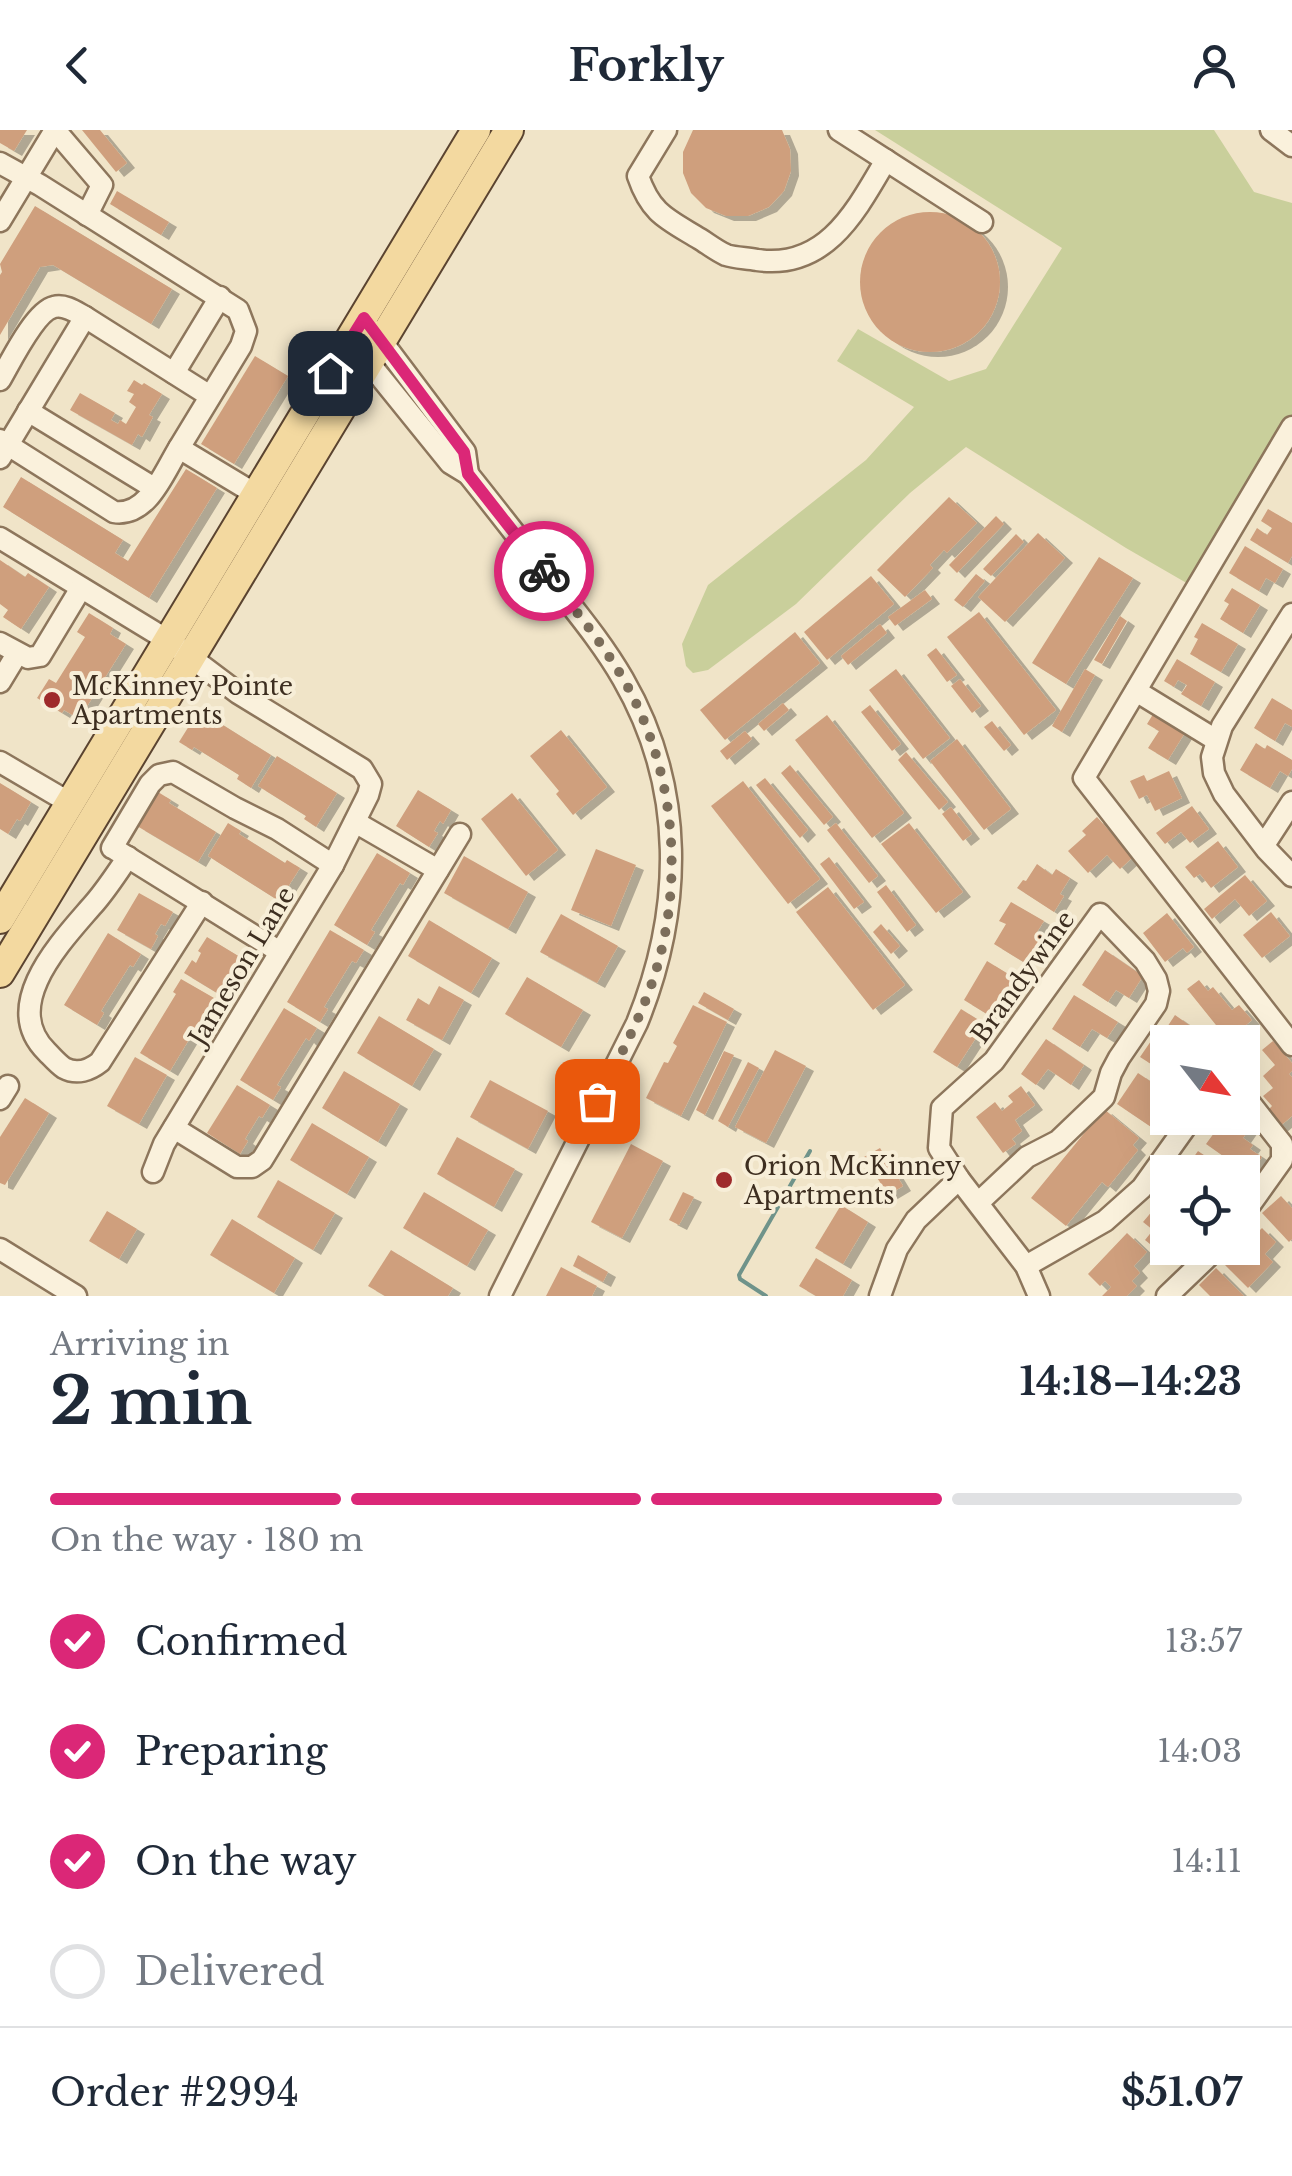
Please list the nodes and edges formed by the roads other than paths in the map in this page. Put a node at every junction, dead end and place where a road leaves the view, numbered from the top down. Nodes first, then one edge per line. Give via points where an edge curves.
1 (55, 130) edge
2 (476, 130) edge
3 (509, 130) edge
4 (666, 130) edge
5 (839, 130) edge
6 (1271, 130) edge
7 (1292, 146) edge
8 (886, 160) junction
9 (0, 163) edge
10 (26, 178) junction
11 (87, 215) junction
12 (0, 221) edge
13 (982, 222) dead end
14 (220, 297) junction
15 (85, 317) junction
16 (357, 328) junction
17 (375, 352) junction
18 (174, 373) junction
19 (0, 380) edge
20 (210, 396) junction
21 (28, 412) junction
22 (1292, 428) edge
23 (2, 448) edge
24 (179, 448) junction
25 (154, 488) junction
26 (257, 495) junction
27 (0, 538) edge
28 (80, 588) junction
29 (1292, 614) edge
30 (9, 648) edge
31 (180, 649) junction
32 (0, 682) edge
33 (1136, 691) junction
34 (1216, 740) junction
35 (0, 762) edge
36 (1292, 802) edge
37 (70, 803) junction
38 (355, 822) junction
39 (86, 831) junction
40 (460, 834) dead end
41 (1264, 844) junction
42 (120, 852) junction
43 (333, 864) junction
44 (438, 870) junction
45 (1292, 876) edge
46 (202, 902) junction
47 (0, 919) edge
48 (280, 952) junction
49 (0, 973) edge
50 (1292, 1045) edge
51 (1260, 1116) edge
52 (174, 1128) junction
53 (1180, 1135) edge
54 (153, 1172) dead end
55 (959, 1179) junction
56 (1260, 1191) edge
57 (978, 1203) junction
58 (0, 1249) edge
59 (1199, 1265) edge
60 (1026, 1266) junction
61 (76, 1296) edge
62 (500, 1296) edge
63 (880, 1296) edge
64 (1039, 1296) edge
65 (1167, 1296) edge

1 - 10 street
1 - 11 street via 102,185
2 - 16 main road
3 - 17 main road
4 - 8 street via 638,176 659,214 728,255 770,262 803,257 835,236
5 - 8 street
6 - 7 street
8 - 13 street
9 - 10 street
10 - 11 street
10 - 12 street
11 - 14 street
14 - 18 street
14 - 20 street via 238,310 246,331
15 - 18 street
15 - 19 street via 52,307
15 - 21 street
16 - 17 street
16 - 26 main road
17 - 31 main road
17 - 62 street via 450,463 468,474 625,682 658,766 671,834 670,900 650,990
18 - 20 street
20 - 24 street
21 - 23 street
21 - 25 street
22 - 33 street
23 - 25 street via 114,512 136,510
24 - 25 street
24 - 26 street
26 - 31 main road
27 - 28 street
28 - 30 street via 40,656
28 - 31 street
29 - 34 street
30 - 32 street
31 - 37 main road
31 - 38 street, Jameson Lane via 367,774 371,784
31 - 39 main road
33 - 34 street
33 - 50 street via 1084,778
34 - 41 street via 1217,782
35 - 37 street
36 - 41 street
37 - 47 main road
38 - 43 street, Jameson Lane
38 - 44 street
39 - 42 street
39 - 49 main road
40 - 44 street
41 - 45 street
42 - 43 street via 150,784 173,772
42 - 46 street
42 - 46 street via 102,895 58,946 28,1000 40,1046 64,1068 84,1070 104,1057
43 - 48 street, Jameson Lane
44 - 52 street via 258,1164 237,1167
46 - 48 street
48 - 52 street, Jameson Lane
51 - 56 street via 1282,1144 1282,1160
52 - 54 street, Jameson Lane
53 - 60 street via 1142,1188 1105,1221
55 - 57 street
55 - 57 street, Brandywine via 940,1148 942,1108 994,1061 1100,914 1156,979 1156,1004 1119,1058 1104,1098
55 - 63 street via 916,1220
57 - 60 street
58 - 61 street
59 - 65 street
60 - 64 street

